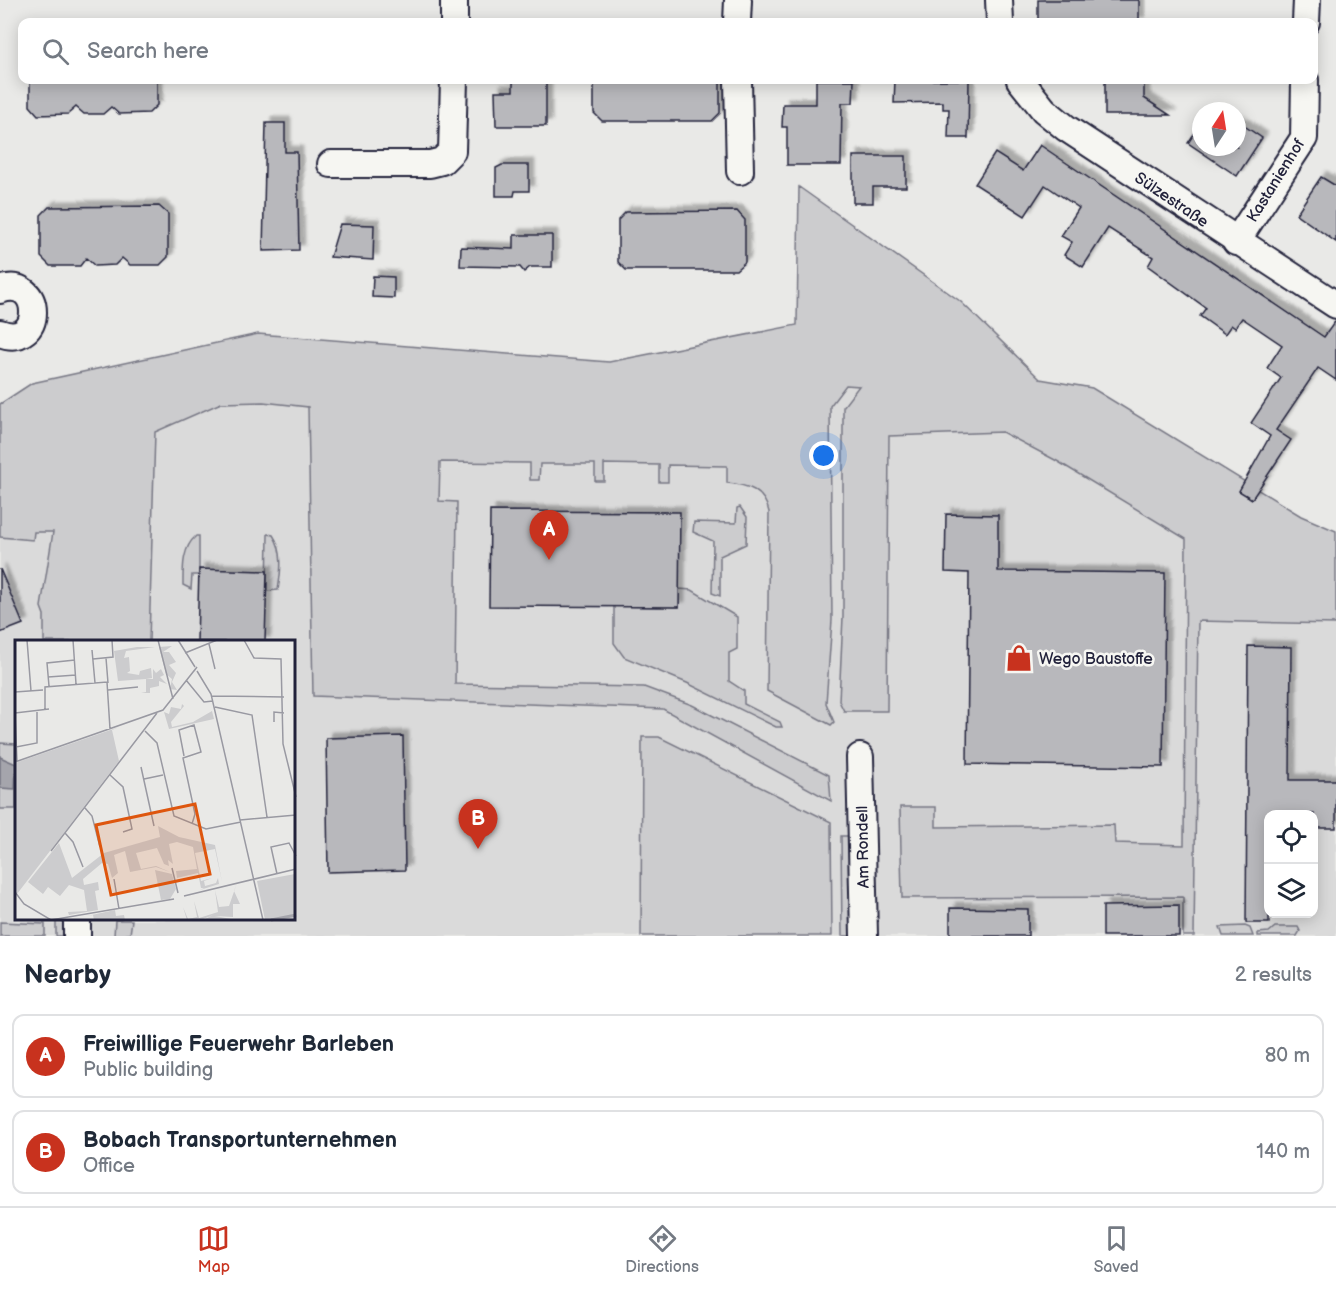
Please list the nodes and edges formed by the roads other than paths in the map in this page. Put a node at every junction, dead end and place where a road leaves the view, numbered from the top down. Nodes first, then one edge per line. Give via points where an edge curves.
1 (454, 0) edge
2 (738, 0) edge
3 (999, 0) edge
4 (1307, 0) edge
5 (454, 18) edge
6 (737, 18) edge
7 (1000, 18) edge
8 (1306, 18) edge
9 (454, 84) edge
10 (738, 84) edge
11 (1023, 84) edge
12 (1305, 84) edge
13 (332, 164) dead end
14 (740, 171) dead end
15 (1236, 242) junction
16 (0, 291) edge
17 (1336, 305) edge
18 (0, 333) edge
19 (860, 758) dead end
20 (864, 936) edge

1 - 5 street
2 - 6 street
3 - 7 street
4 - 8 street
9 - 13 street via 452,151 442,161
10 - 14 street
11 - 15 street, Sülzestraße via 1044,110 1066,128
12 - 15 street, Kastanienhof via 1304,138
15 - 17 street, Sülzestraße
16 - 18 street via 23,291 34,313 25,330 14,335
19 - 20 street, Am Rondell

